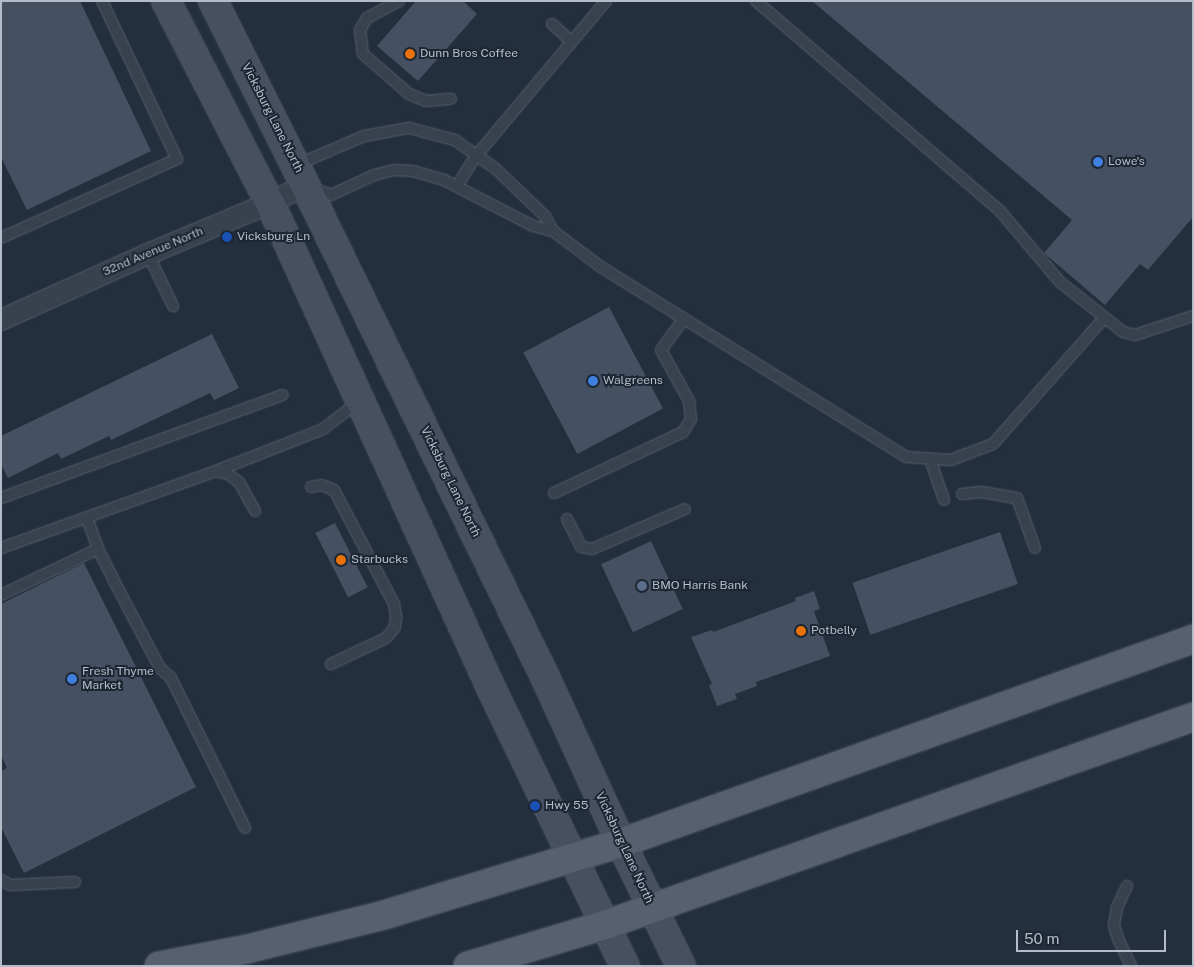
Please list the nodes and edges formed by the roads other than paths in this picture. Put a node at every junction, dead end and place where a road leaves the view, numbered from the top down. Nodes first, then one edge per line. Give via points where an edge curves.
1 (102, 1) edge
2 (166, 1) edge
3 (213, 1) edge
4 (399, 1) edge
5 (606, 1) edge
6 (756, 1) edge
7 (552, 24) dead end
8 (571, 41) junction
9 (451, 99) dead end
10 (476, 156) junction
11 (305, 185) junction
12 (457, 186) junction
13 (270, 203) junction
14 (553, 231) junction
15 (1, 238) edge
16 (148, 254) junction
17 (173, 306) dead end
18 (1193, 316) edge
19 (684, 318) junction
20 (1104, 318) junction
21 (1, 320) edge
22 (283, 394) dead end
23 (359, 401) junction
24 (930, 458) junction
25 (216, 471) junction
26 (310, 487) dead end
27 (554, 493) dead end
28 (962, 494) dead end
29 (1, 498) edge
30 (944, 500) dead end
31 (685, 509) dead end
32 (256, 511) dead end
33 (87, 518) junction
34 (568, 519) dead end
35 (1, 548) edge
36 (1035, 548) dead end
37 (98, 549) junction
38 (1, 595) edge
39 (1193, 639) edge
40 (331, 664) dead end
41 (1193, 717) edge
42 (245, 828) dead end
43 (621, 843) junction
44 (574, 858) junction
45 (1, 880) edge
46 (75, 882) dead end
47 (1127, 886) dead end
48 (652, 907) junction
49 (605, 924) junction
50 (159, 966) edge
51 (468, 966) edge
52 (625, 966) edge
53 (681, 966) edge
54 (1131, 966) edge

1 - 15 lane via 176,159
2 - 13 main road
3 - 11 main road, Vicksburg Lane North
4 - 9 lane via 367,18 360,30 363,54 408,94 426,101
5 - 8 lane
6 - 20 lane via 1000,211 1060,282
7 - 8 lane
8 - 10 lane
10 - 11 lane via 455,140 409,128 364,136 301,163
10 - 12 lane
10 - 14 lane via 496,169 538,209
11 - 12 lane via 331,195 374,175 394,170 413,171
11 - 13 street, 32nd Avenue North
11 - 43 main road, Vicksburg Lane North via 546,679
12 - 14 lane via 533,226
13 - 16 street, 32nd Avenue North
13 - 23 main road
14 - 19 lane via 601,267
16 - 17 lane
16 - 21 street, 32nd Avenue North
18 - 20 lane via 1135,335 1123,332
19 - 24 lane via 906,457
19 - 27 lane via 661,350 688,401 691,419 683,432
20 - 24 lane via 993,444 951,460
22 - 29 lane
23 - 25 lane via 328,427
23 - 44 main road via 487,679
24 - 30 lane
25 - 32 lane via 239,482
25 - 33 lane
26 - 40 lane via 322,485 334,490 394,604 396,617 395,627 386,638
28 - 36 lane via 982,492 1017,498
31 - 34 lane via 592,549 581,547
33 - 35 lane
33 - 37 lane
37 - 38 lane
37 - 42 lane via 160,668 171,678
39 - 43 main road
41 - 48 main road
43 - 44 main road
43 - 48 main road, Vicksburg Lane North
44 - 49 main road
44 - 50 main road via 384,915 247,949
45 - 46 lane via 10,885
47 - 54 lane via 1117,907 1114,926
48 - 49 main road
48 - 53 main road, Vicksburg Lane North
49 - 51 main road
49 - 52 main road

